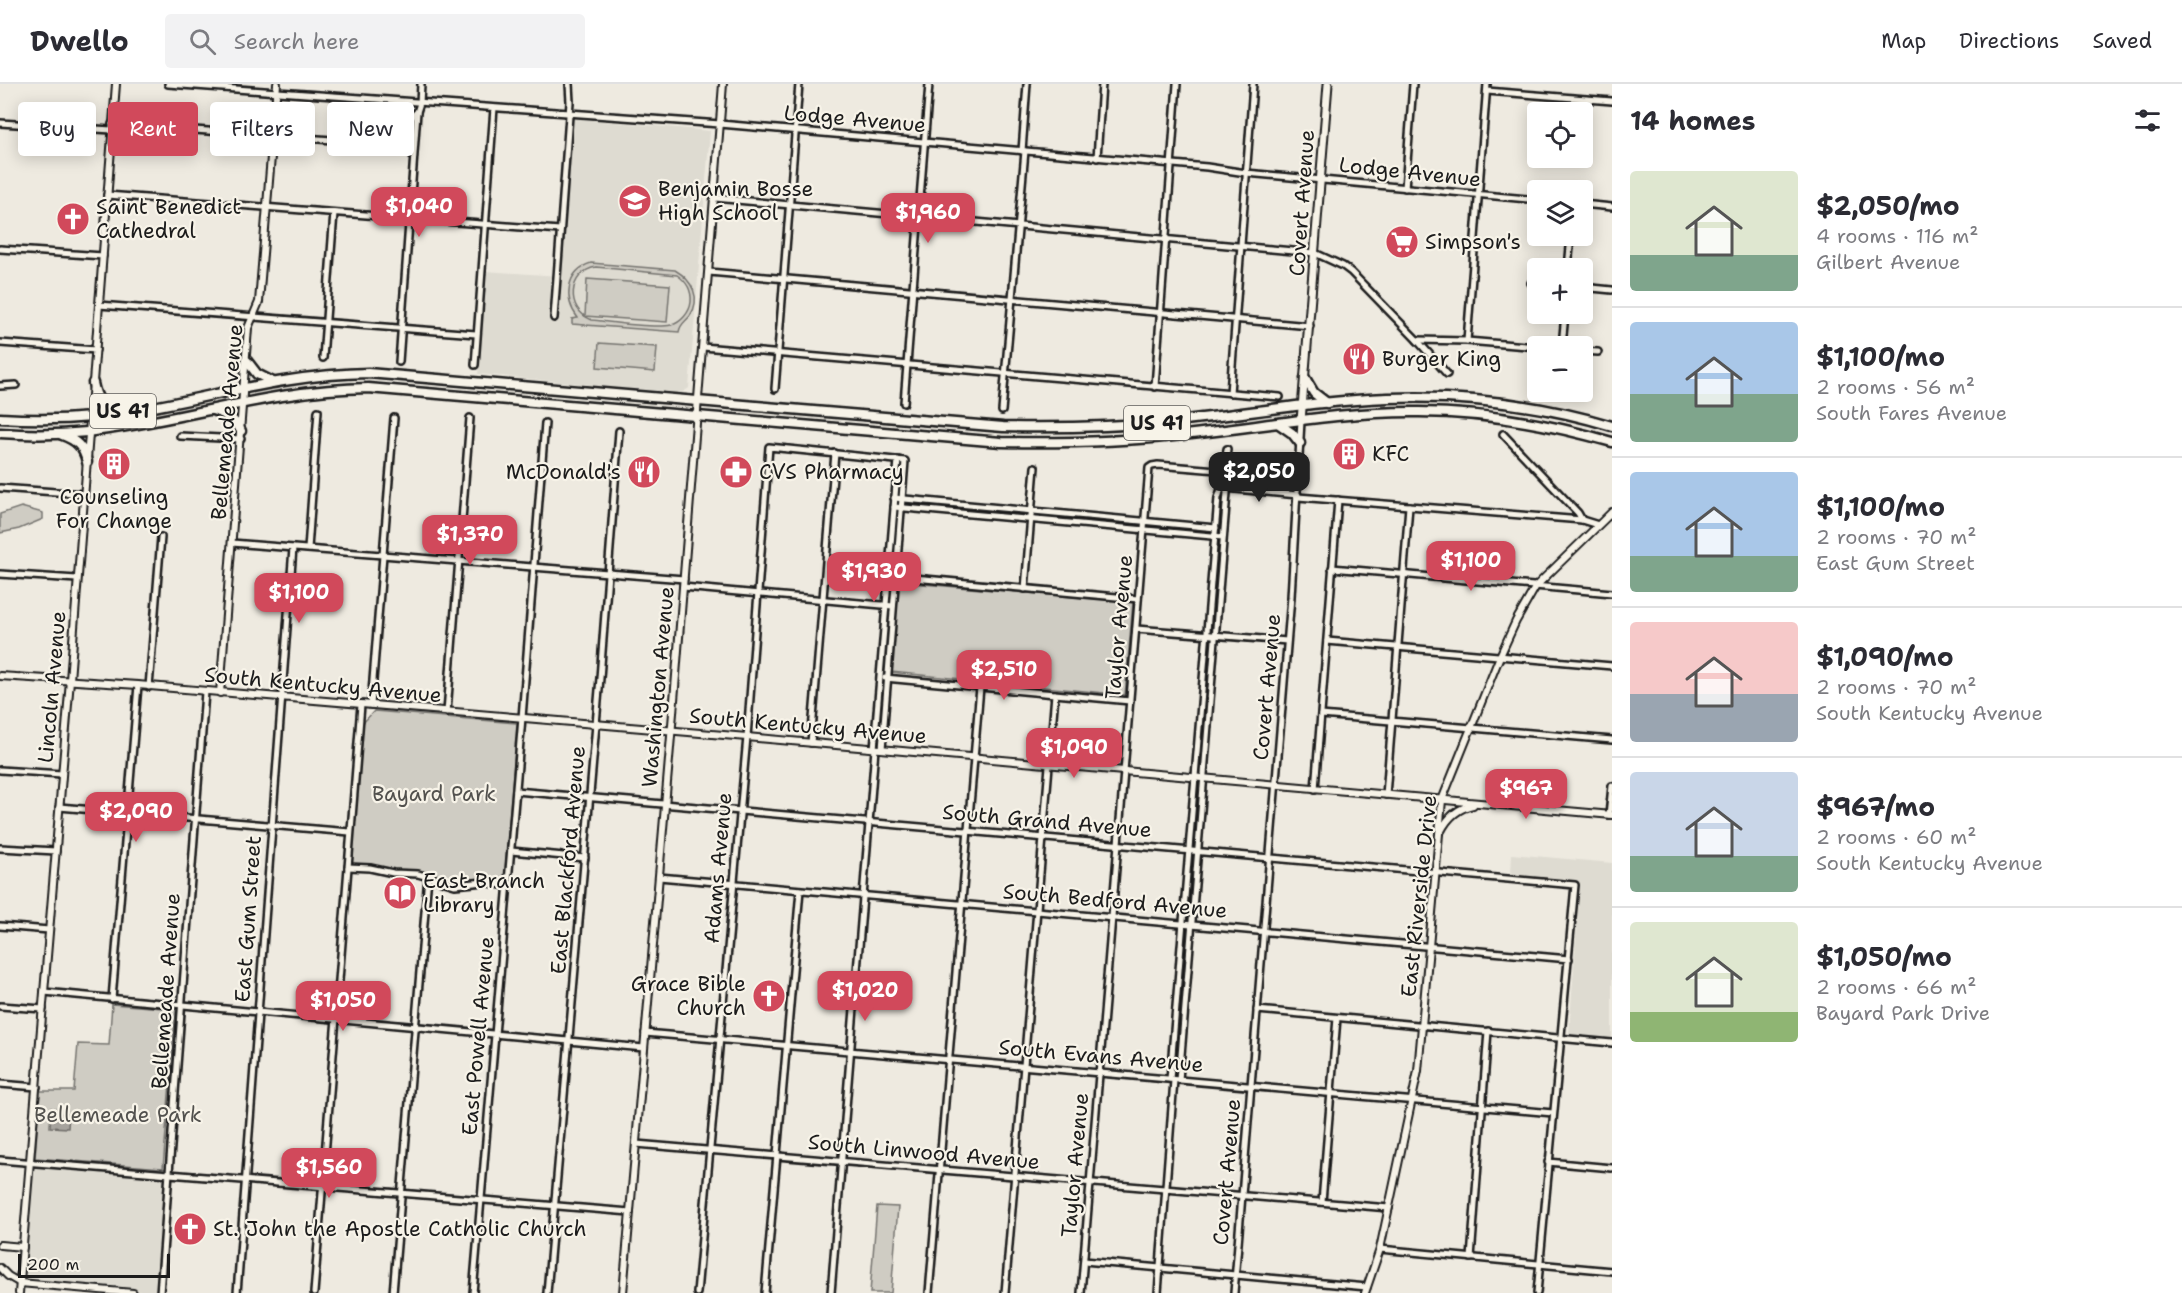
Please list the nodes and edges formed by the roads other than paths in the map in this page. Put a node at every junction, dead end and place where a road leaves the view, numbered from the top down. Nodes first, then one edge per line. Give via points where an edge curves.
1 (116, 84) edge
2 (168, 84) edge
3 (421, 84) edge
4 (569, 84) edge
5 (723, 84) edge
6 (799, 84) edge
7 (929, 84) edge
8 (1027, 84) edge
9 (1102, 84) edge
10 (1177, 84) edge
11 (1253, 84) edge
12 (1328, 84) edge
13 (1413, 84) edge
14 (1487, 84) edge
15 (276, 87) edge
16 (1487, 91) junction
17 (1612, 101) edge
18 (114, 102) edge
19 (275, 102) edge
20 (420, 103) junction
21 (494, 108) junction
22 (417, 112) junction
23 (569, 113) junction
24 (414, 115) edge
25 (0, 123) edge
26 (720, 124) junction
27 (108, 127) edge
28 (795, 131) junction
29 (925, 142) junction
30 (414, 146) edge
31 (1023, 151) junction
32 (110, 156) edge
33 (271, 156) edge
34 (413, 156) edge
35 (1097, 158) junction
36 (1172, 165) junction
37 (1246, 173) junction
38 (1319, 180) junction
39 (1405, 188) junction
40 (107, 195) junction
41 (1477, 195) junction
42 (715, 198) junction
43 (1527, 199) edge
44 (790, 205) junction
45 (1593, 205) edge
46 (1612, 207) edge
47 (267, 208) junction
48 (334, 213) junction
49 (919, 216) junction
50 (409, 219) junction
51 (485, 224) junction
52 (1019, 225) junction
53 (560, 230) junction
54 (1167, 239) junction
55 (1241, 246) junction
56 (0, 249) edge
57 (1315, 253) junction
58 (102, 256) junction
59 (709, 272) junction
60 (784, 279) junction
61 (1593, 288) edge
62 (1612, 290) edge
63 (913, 291) junction
64 (1012, 300) junction
65 (99, 305) junction
66 (1162, 313) junction
67 (253, 317) junction
68 (554, 318) dead end
69 (1236, 320) junction
70 (326, 322) junction
71 (1310, 326) junction
72 (401, 328) junction
73 (476, 334) junction
74 (1417, 340) junction
75 (1467, 340) junction
76 (0, 343) edge
77 (1527, 346) edge
78 (703, 347) junction
79 (96, 350) junction
80 (1593, 352) edge
81 (1598, 352) dead end
82 (778, 353) junction
83 (323, 358) dead end
84 (247, 361) junction
85 (399, 362) dead end
86 (475, 365) dead end
87 (907, 365) junction
88 (1006, 373) junction
89 (1447, 374) dead end
90 (1305, 378) junction
91 (273, 382) junction
92 (481, 382) junction
93 (93, 383) junction
94 (16, 385) dead end
95 (0, 386) edge
96 (1155, 387) junction
97 (244, 388) junction
98 (775, 389) dead end
99 (1230, 393) junction
100 (480, 397) junction
101 (1280, 397) dead end
102 (698, 402) junction
103 (243, 403) junction
104 (904, 403) dead end
105 (1328, 403) junction
106 (1302, 406) junction
107 (208, 410) junction
108 (123, 411) junction
109 (318, 411) dead end
110 (1002, 411) dead end
111 (857, 416) junction
112 (90, 417) junction
113 (697, 417) junction
114 (0, 418) edge
115 (394, 418) dead end
116 (470, 418) dead end
117 (1301, 421) junction
118 (545, 423) dead end
119 (1279, 424) junction
120 (1612, 426) edge
121 (619, 430) dead end
122 (856, 431) junction
123 (89, 432) junction
124 (0, 433) edge
125 (59, 434) junction
126 (241, 435) junction
127 (1503, 435) dead end
128 (180, 436) dead end
129 (1612, 442) edge
130 (1300, 443) junction
131 (1227, 449) dead end
132 (835, 453) junction
133 (898, 460) junction
134 (87, 462) junction
135 (1035, 467) dead end
136 (1225, 470) junction
137 (1299, 477) junction
138 (0, 488) edge
139 (1224, 488) junction
140 (84, 494) junction
141 (1298, 496) junction
142 (894, 498) junction
143 (902, 498) junction
144 (1338, 500) junction
145 (1409, 506) junction
146 (894, 507) junction
147 (901, 507) junction
148 (1032, 510) junction
149 (1612, 512) edge
150 (1605, 518) junction
151 (1031, 519) junction
152 (1582, 520) junction
153 (1145, 521) junction
154 (1612, 522) edge
155 (1598, 525) junction
156 (1215, 528) junction
157 (1224, 528) junction
158 (1144, 529) junction
159 (1215, 536) junction
160 (161, 537) dead end
161 (1223, 537) junction
162 (232, 543) junction
163 (293, 548) junction
164 (308, 549) junction
165 (383, 555) junction
166 (459, 561) junction
167 (534, 567) junction
168 (1332, 568) junction
169 (608, 573) junction
170 (0, 574) edge
171 (1404, 574) junction
172 (888, 576) junction
173 (896, 576) junction
174 (77, 579) junction
175 (684, 579) junction
176 (1536, 586) junction
177 (683, 587) junction
178 (1025, 589) junction
179 (1612, 593) edge
180 (758, 594) junction
181 (1138, 599) junction
182 (823, 600) junction
183 (886, 605) junction
184 (893, 606) junction
185 (1136, 629) junction
186 (1207, 634) junction
187 (1215, 635) junction
188 (1287, 641) junction
189 (1327, 641) junction
190 (1399, 647) junction
191 (1500, 656) junction
192 (1612, 666) edge
193 (0, 676) edge
194 (880, 678) junction
195 (888, 678) junction
196 (70, 680) junction
197 (138, 686) junction
198 (149, 687) junction
199 (980, 687) junction
200 (205, 692) junction
201 (220, 693) junction
202 (1055, 694) junction
203 (281, 698) junction
204 (1130, 701) junction
205 (361, 705) junction
206 (371, 705) junction
207 (447, 712) junction
208 (1321, 715) junction
209 (522, 718) junction
210 (1393, 721) junction
211 (596, 724) junction
212 (1470, 728) junction
213 (672, 731) junction
214 (747, 737) junction
215 (1612, 740) edge
216 (811, 743) junction
217 (877, 749) junction
218 (974, 758) junction
219 (1050, 765) junction
220 (0, 770) edge
221 (1124, 772) junction
222 (62, 774) junction
223 (1199, 778) junction
224 (1276, 786) junction
225 (1612, 786) edge
226 (1315, 789) junction
227 (516, 791) junction
228 (1386, 795) junction
229 (590, 797) junction
230 (1442, 800) junction
231 (1480, 803) junction
232 (665, 804) junction
233 (59, 807) junction
234 (740, 810) junction
235 (127, 813) junction
236 (1611, 815) edge
237 (195, 819) junction
238 (869, 821) junction
239 (272, 826) junction
240 (968, 830) junction
241 (350, 832) junction
242 (1043, 837) junction
243 (1118, 844) junction
244 (0, 848) edge
245 (1437, 849) junction
246 (1189, 850) junction
247 (56, 851) junction
248 (511, 851) junction
249 (1197, 851) junction
250 (585, 858) junction
251 (1270, 858) junction
252 (348, 867) junction
253 (1435, 873) junction
254 (428, 876) junction
255 (659, 877) junction
256 (733, 884) junction
257 (508, 886) junction
258 (800, 890) junction
259 (863, 895) junction
260 (962, 903) junction
261 (1037, 910) junction
262 (1112, 918) junction
263 (1184, 924) junction
264 (1191, 924) junction
265 (0, 926) edge
266 (49, 930) junction
267 (1264, 931) junction
268 (1430, 946) junction
269 (1569, 959) junction
270 (45, 992) junction
271 (112, 999) junction
272 (0, 1005) edge
273 (182, 1005) junction
274 (43, 1009) junction
275 (1257, 1010) junction
276 (257, 1012) junction
277 (1337, 1018) junction
278 (336, 1019) junction
279 (1422, 1025) junction
280 (415, 1027) junction
281 (1488, 1031) junction
282 (645, 1033) junction
283 (495, 1034) junction
284 (1561, 1037) junction
285 (719, 1039) junction
286 (568, 1041) junction
287 (1612, 1043) edge
288 (786, 1045) junction
289 (644, 1048) junction
290 (851, 1050) junction
291 (948, 1059) junction
292 (1024, 1065) junction
293 (1099, 1072) junction
294 (1174, 1080) junction
295 (0, 1084) edge
296 (1251, 1086) junction
297 (36, 1087) junction
298 (1331, 1093) junction
299 (1412, 1101) junction
300 (1482, 1107) junction
301 (1553, 1113) junction
302 (636, 1144) junction
303 (710, 1150) junction
304 (777, 1156) junction
305 (0, 1160) edge
306 (30, 1162) junction
307 (842, 1162) junction
308 (1548, 1162) junction
309 (1612, 1168) edge
310 (940, 1170) junction
311 (169, 1174) junction
312 (1015, 1176) junction
313 (245, 1180) junction
314 (1090, 1183) junction
315 (322, 1187) junction
316 (1167, 1189) junction
317 (401, 1194) junction
318 (1242, 1195) junction
319 (480, 1200) junction
320 (1322, 1202) junction
321 (555, 1206) junction
322 (1389, 1208) junction
323 (630, 1212) junction
324 (0, 1245) edge
325 (23, 1247) junction
326 (1380, 1249) junction
327 (1471, 1258) junction
328 (1084, 1261) junction
329 (1540, 1264) junction
330 (0, 1268) edge
331 (1160, 1268) junction
332 (1612, 1271) edge
333 (1236, 1274) junction
334 (20, 1283) junction
335 (1366, 1290) edge
336 (88, 1291) edge
337 (19, 1293) edge
338 (133, 1293) edge
339 (160, 1293) edge
340 (237, 1293) edge
341 (314, 1293) edge
342 (393, 1293) edge
343 (473, 1293) edge
344 (547, 1293) edge
345 (623, 1293) edge
346 (697, 1293) edge
347 (765, 1293) edge
348 (831, 1293) edge
349 (929, 1293) edge
350 (1005, 1293) edge
351 (1081, 1293) edge
352 (1158, 1293) edge
353 (1234, 1293) edge
354 (1537, 1293) edge

1 - 18 street, Lincoln Avenue
2 - 15 street, Lodge Avenue
3 - 20 street
4 - 23 street
5 - 26 street, Washington Avenue
6 - 28 street
7 - 29 street
8 - 31 street
9 - 35 street
10 - 36 street
11 - 37 street
12 - 38 main road, Covert Avenue
13 - 39 street
14 - 16 street
15 - 19 street, Bellemeade Avenue
15 - 20 street, Lodge Avenue
16 - 17 street
16 - 41 street
20 - 21 street, Lodge Avenue
20 - 22 street
21 - 23 street, Lodge Avenue
21 - 51 street
22 - 24 street
22 - 30 street
23 - 26 street, Lodge Avenue
23 - 53 street
25 - 27 street
26 - 28 street, Lodge Avenue
26 - 42 street, Washington Avenue
28 - 29 street, Lodge Avenue
28 - 44 street
29 - 31 street, Lodge Avenue
29 - 49 street
31 - 35 street, Lodge Avenue
31 - 52 street
32 - 40 street, Lincoln Avenue
33 - 47 street, Bellemeade Avenue
34 - 50 street
35 - 36 street, Lodge Avenue
36 - 37 street, Lodge Avenue
36 - 54 street
37 - 38 street, Lodge Avenue
37 - 55 street
38 - 39 street, Lodge Avenue
38 - 57 main road, Covert Avenue
39 - 41 street, Lodge Avenue
40 - 47 street
40 - 58 street, Lincoln Avenue
41 - 43 street, Lodge Avenue
41 - 75 street
42 - 44 street
42 - 59 street, Washington Avenue
44 - 49 street
44 - 60 street
45 - 46 street
47 - 48 street
47 - 67 street, Bellemeade Avenue via 259,302
48 - 50 street
48 - 70 street
49 - 52 street
49 - 63 street
50 - 51 street
50 - 72 street
51 - 53 street
51 - 73 street
52 - 54 street
52 - 64 street
53 - 68 street
54 - 55 street
54 - 66 street
55 - 57 street
55 - 69 street
56 - 58 street
57 - 71 main road, Covert Avenue
57 - 74 street via 1351,272
58 - 65 street, Lincoln Avenue
59 - 60 street
59 - 78 street, Washington Avenue
60 - 63 street
60 - 82 street
61 - 62 street
63 - 64 street
63 - 87 street
64 - 66 street
64 - 88 street
65 - 67 street
65 - 79 street, Lincoln Avenue
66 - 69 street
66 - 96 street
67 - 70 street
67 - 84 street, Bellemeade Avenue via 248,328
69 - 71 street
69 - 99 street
70 - 72 street
70 - 83 street
71 - 90 main road, Covert Avenue
72 - 73 street
72 - 85 street
73 - 86 street
74 - 75 street
74 - 89 street
75 - 77 street
76 - 79 street
78 - 82 street
78 - 102 street, Washington Avenue
79 - 93 street, Lincoln Avenue
80 - 81 street
82 - 87 street
82 - 98 street
84 - 91 highway via 257,374
84 - 97 street, Bellemeade Avenue
87 - 88 street
87 - 104 street
88 - 96 street
88 - 110 street
90 - 105 highway via 1314,393
90 - 106 main road, Covert Avenue
91 - 92 highway, US 41 via 368,373
91 - 97 highway, US 41
92 - 100 highway via 473,389
92 - 102 highway, US 41
93 - 108 highway via 100,402
93 - 112 street, Lincoln Avenue
94 - 95 street
96 - 99 street
97 - 103 street, Bellemeade Avenue
97 - 108 highway, US 41
99 - 101 street
100 - 103 highway, US 41 via 349,388
100 - 113 highway, US 41
102 - 111 highway, US 41
102 - 113 street, Washington Avenue
103 - 107 highway, US 41
103 - 126 street, Bellemeade Avenue
105 - 106 highway, US 41
105 - 120 highway, US 41 via 1407,397 1480,400 1552,410
106 - 111 highway, US 41 via 1083,427 974,426
106 - 117 main road, Covert Avenue
107 - 123 highway, US 41
107 - 126 highway via 236,422
108 - 112 highway, US 41
109 - 164 street
111 - 122 highway via 864,424
112 - 114 highway, US 41
112 - 123 street, Lincoln Avenue
113 - 122 highway, US 41
113 - 175 street, Washington Avenue
115 - 165 street
116 - 166 street
117 - 119 highway, US 41
117 - 129 highway, US 41 via 1396,412 1468,414 1537,423
117 - 130 street, Covert Avenue
118 - 167 street, East Powell Avenue
119 - 122 highway, US 41 via 1086,442 978,441
119 - 130 highway
121 - 169 street, East Blackford Avenue
123 - 125 highway, US 41
123 - 134 street, Lincoln Avenue
124 - 125 highway, US 41
125 - 134 highway via 76,442
126 - 128 street
126 - 162 street, Bellemeade Avenue
127 - 152 street
130 - 137 street, Covert Avenue
131 - 136 street
132 - 133 street
132 - 180 street, Adams Avenue via 770,447
132 - 182 street
133 - 142 street
133 - 143 street via 905,461
134 - 140 street, Lincoln Avenue
135 - 148 street
136 - 137 street
136 - 139 street
136 - 153 street, Taylor Avenue via 1151,466
137 - 141 street, Covert Avenue
138 - 140 street
139 - 141 street
139 - 156 street via 1218,498
139 - 157 street
140 - 174 street, Lincoln Avenue
141 - 144 street
141 - 188 street, Covert Avenue
142 - 143 street
142 - 146 street
143 - 147 street
143 - 148 street
144 - 145 street
144 - 168 street
145 - 152 street
145 - 171 street
146 - 147 street
146 - 172 street
147 - 151 street
147 - 173 street
148 - 151 street
148 - 153 street
149 - 150 street, East Riverside Drive
150 - 154 street
150 - 155 street, East Riverside Drive
151 - 158 street
151 - 178 street
152 - 155 street
153 - 156 street
153 - 158 street, Taylor Avenue
155 - 176 street, East Riverside Drive
156 - 157 street
156 - 159 street
157 - 161 street
158 - 159 street
158 - 181 street, Taylor Avenue
159 - 161 street
159 - 186 street
160 - 198 street
161 - 187 street
162 - 163 street
162 - 201 street, Bellemeade Avenue
163 - 164 street
163 - 203 street, East Gum Street
164 - 165 street
165 - 166 street
165 - 206 street
166 - 167 street
166 - 207 street
167 - 169 street
167 - 209 street, East Powell Avenue
168 - 171 street
168 - 189 street
169 - 175 street
169 - 211 street, East Blackford Avenue
170 - 174 street
171 - 176 street
171 - 190 street
172 - 173 street
172 - 183 street
173 - 178 street
173 - 184 street
174 - 196 street, Lincoln Avenue
175 - 177 street, Washington Avenue
176 - 179 street
176 - 191 street, East Riverside Drive
177 - 180 street
177 - 213 street, Washington Avenue
178 - 181 street
180 - 182 street
180 - 214 street, Adams Avenue
181 - 185 street, Taylor Avenue
182 - 183 street
182 - 216 street
183 - 184 street
183 - 194 street
184 - 195 street
185 - 186 street
185 - 204 street, Taylor Avenue
186 - 187 street
186 - 223 street
187 - 188 street
187 - 223 street
188 - 224 street, Covert Avenue
189 - 190 street
189 - 208 street
190 - 191 street
190 - 210 street
191 - 192 street
191 - 212 street, East Riverside Drive
193 - 196 street, South Kentucky Avenue
194 - 195 street
194 - 217 street
195 - 199 street
195 - 217 street
196 - 197 street, South Kentucky Avenue
196 - 222 street, Lincoln Avenue
197 - 198 street, South Kentucky Avenue
197 - 235 street
198 - 200 street, South Kentucky Avenue
199 - 202 street
199 - 218 street
200 - 201 street, South Kentucky Avenue
200 - 237 street, Bellemeade Avenue
201 - 203 street, South Kentucky Avenue
202 - 204 street
202 - 219 street
203 - 205 street, South Kentucky Avenue
203 - 239 street, East Gum Street
204 - 221 street, Taylor Avenue
205 - 206 street, South Kentucky Avenue
205 - 241 street
206 - 207 street, South Kentucky Avenue
207 - 209 street, South Kentucky Avenue
208 - 210 street
208 - 226 street
209 - 211 street, South Kentucky Avenue
209 - 227 street, East Powell Avenue
210 - 212 street
210 - 228 street
211 - 213 street, South Kentucky Avenue
211 - 229 street, East Blackford Avenue
212 - 215 street
212 - 230 street, East Riverside Drive
213 - 214 street, South Kentucky Avenue
213 - 232 street, Washington Avenue
214 - 216 street, South Kentucky Avenue
214 - 234 street, Adams Avenue
216 - 217 street, South Kentucky Avenue
217 - 218 street, South Kentucky Avenue
217 - 238 street
218 - 219 street, South Kentucky Avenue
218 - 240 street
219 - 221 street, South Kentucky Avenue
219 - 242 street
220 - 222 street
221 - 223 street, South Kentucky Avenue
221 - 243 street, Taylor Avenue
222 - 233 street, Lincoln Avenue
223 - 224 street, South Kentucky Avenue
223 - 246 street
223 - 249 street
224 - 226 street, South Kentucky Avenue
224 - 251 street, Covert Avenue
225 - 236 street
226 - 228 street, South Kentucky Avenue
227 - 229 street, South Grand Avenue
227 - 248 street, East Powell Avenue
228 - 230 street, South Kentucky Avenue
229 - 232 street, South Grand Avenue
229 - 250 street, East Blackford Avenue
230 - 231 street, South Kentucky Avenue
230 - 245 street, East Riverside Drive
231 - 236 street, South Kentucky Avenue
231 - 245 street via 1461,808 1448,819
232 - 234 street, South Grand Avenue
232 - 255 street, Washington Avenue
233 - 235 street
233 - 247 street, Lincoln Avenue
234 - 238 street, South Grand Avenue
234 - 256 street, Adams Avenue
235 - 237 street
235 - 271 street
237 - 239 street
237 - 273 street, Bellemeade Avenue
238 - 240 street, South Grand Avenue
238 - 259 street
239 - 241 street
239 - 276 street, East Gum Street
240 - 242 street, South Grand Avenue
240 - 260 street
241 - 252 street
242 - 243 street, South Grand Avenue
242 - 261 street
243 - 246 street, South Grand Avenue
243 - 262 street, Taylor Avenue
244 - 247 street
245 - 253 street, East Riverside Drive
246 - 249 street, South Grand Avenue
246 - 263 street
247 - 266 street, Lincoln Avenue
248 - 250 street
248 - 257 street, East Powell Avenue
249 - 251 street, South Grand Avenue
249 - 264 street
250 - 286 street, East Blackford Avenue
251 - 253 street, South Grand Avenue
251 - 267 street, Covert Avenue
252 - 254 street
252 - 278 street
253 - 268 street, East Riverside Drive
253 - 269 street, South Grand Avenue via 1575,885
254 - 257 street via 455,885 484,882
254 - 280 street
255 - 256 street, South Bedford Avenue
255 - 282 street, Washington Avenue
256 - 258 street, South Bedford Avenue
256 - 285 street, Adams Avenue
257 - 283 street, East Powell Avenue
258 - 259 street, South Bedford Avenue
258 - 288 street
259 - 260 street, South Bedford Avenue
259 - 290 street
260 - 261 street, South Bedford Avenue
260 - 291 street
261 - 262 street, South Bedford Avenue
261 - 292 street
262 - 263 street, South Bedford Avenue
262 - 293 street, Taylor Avenue
263 - 264 street, South Bedford Avenue
263 - 294 street
264 - 267 street, South Bedford Avenue
264 - 294 street
265 - 266 street
266 - 270 street, Lincoln Avenue
267 - 268 street, South Bedford Avenue
267 - 275 street, Covert Avenue
268 - 269 street, South Bedford Avenue
268 - 279 street, East Riverside Drive
269 - 284 street
270 - 271 street
270 - 274 street, Lincoln Avenue
271 - 273 street
272 - 274 street
273 - 276 street
273 - 311 street, Bellemeade Avenue
274 - 297 street, Lincoln Avenue
275 - 277 street
275 - 296 street, Covert Avenue
276 - 278 street
276 - 313 street, East Gum Street
277 - 279 street
277 - 298 street
278 - 280 street
278 - 315 street
279 - 281 street
279 - 299 street, East Riverside Drive
280 - 283 street
280 - 317 street
281 - 284 street
281 - 300 street
282 - 285 street, South Evans Avenue
282 - 289 street, Washington Avenue
283 - 286 street
283 - 319 street, East Powell Avenue
284 - 287 street
284 - 301 street
285 - 288 street, South Evans Avenue
285 - 303 street, Adams Avenue
286 - 289 street
286 - 321 street, East Blackford Avenue
288 - 290 street, South Evans Avenue
288 - 304 street
289 - 302 street, Washington Avenue
290 - 291 street, South Evans Avenue
290 - 307 street
291 - 292 street, South Evans Avenue
291 - 310 street
292 - 293 street, South Evans Avenue
292 - 312 street
293 - 294 street, South Evans Avenue
293 - 314 street, Taylor Avenue
294 - 296 street, South Evans Avenue
294 - 316 street
295 - 297 street
296 - 298 street, South Evans Avenue
296 - 318 street, Covert Avenue
297 - 306 street, Lincoln Avenue
298 - 299 street, South Evans Avenue
298 - 320 street
299 - 300 street, South Evans Avenue
299 - 322 street, East Riverside Drive
300 - 301 street, South Evans Avenue
300 - 327 street
301 - 308 street
302 - 303 street, South Linwood Avenue
302 - 323 street, Washington Avenue
303 - 304 street, South Linwood Avenue
303 - 346 street, Adams Avenue
304 - 307 street, South Linwood Avenue
304 - 347 street
305 - 306 street
306 - 311 street
306 - 325 street, Lincoln Avenue
307 - 310 street, South Linwood Avenue
307 - 348 street
308 - 309 street
308 - 329 street
310 - 312 street, South Linwood Avenue
310 - 349 street
311 - 313 street
311 - 339 street, Bellemeade Avenue
312 - 314 street, South Linwood Avenue
312 - 350 street
313 - 315 street
313 - 340 street, East Gum Street
314 - 316 street, South Linwood Avenue
314 - 328 street, Taylor Avenue
315 - 317 street
315 - 341 street
316 - 318 street, South Linwood Avenue
316 - 331 street
317 - 319 street
317 - 342 street
318 - 320 street, South Linwood Avenue
318 - 333 street, Covert Avenue
319 - 321 street
319 - 343 street, East Powell Avenue
320 - 322 street, South Linwood Avenue
321 - 323 street
321 - 344 street, East Blackford Avenue
322 - 326 street, East Riverside Drive
323 - 345 street, Washington Avenue
324 - 325 street
325 - 334 street, Lincoln Avenue
326 - 327 street
326 - 335 street, East Riverside Drive
327 - 329 street
328 - 331 street
328 - 351 street, Taylor Avenue
329 - 332 street
329 - 354 street
330 - 334 street
331 - 333 street
331 - 352 street
333 - 335 street
333 - 353 street, Covert Avenue
334 - 336 street
334 - 337 street, Lincoln Avenue
336 - 338 street

